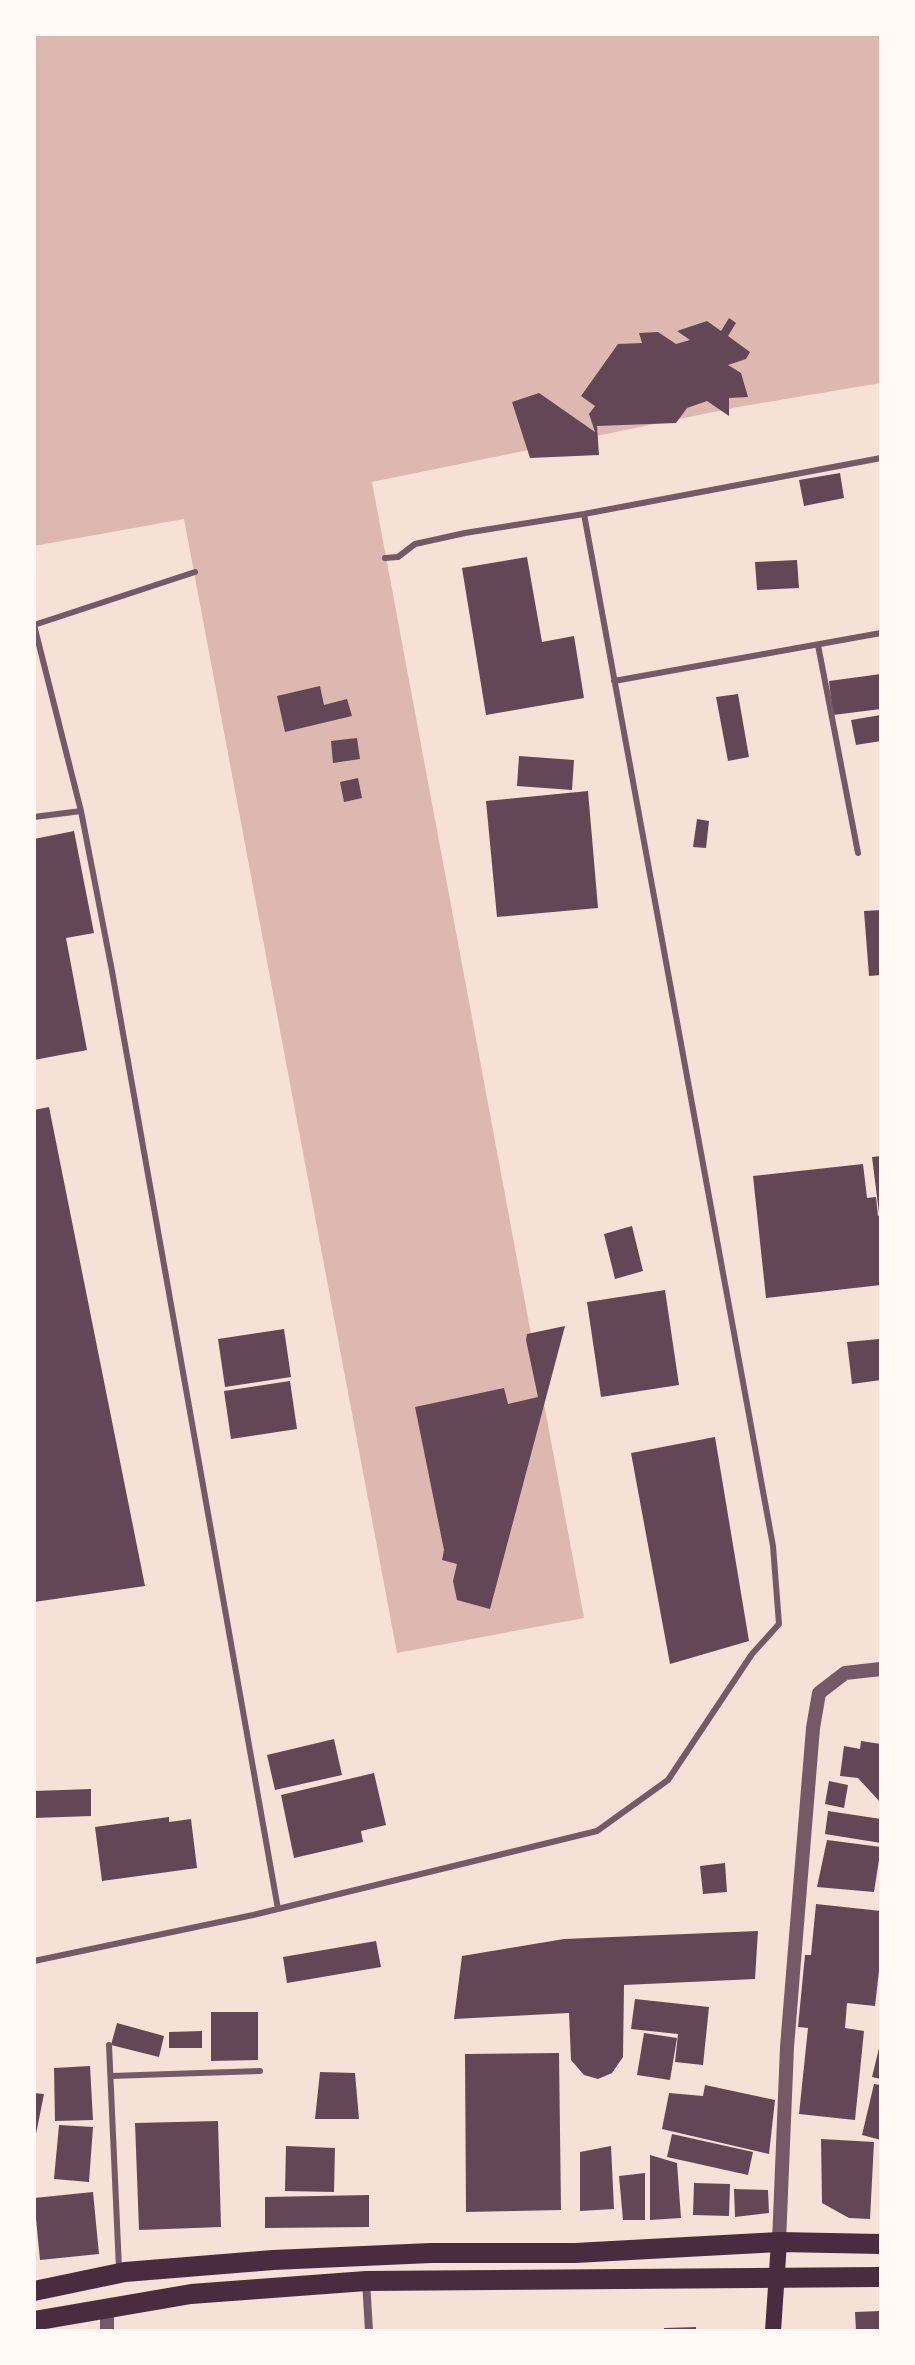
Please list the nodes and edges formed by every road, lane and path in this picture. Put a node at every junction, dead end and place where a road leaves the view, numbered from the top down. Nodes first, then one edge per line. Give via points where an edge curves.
1 (881, 458) edge
2 (584, 514) junction
3 (385, 558) dead end
4 (195, 572) dead end
5 (881, 633) edge
6 (818, 645) junction
7 (614, 681) junction
8 (81, 811) junction
9 (34, 817) edge
10 (858, 853) dead end
11 (881, 1669) edge
12 (278, 1909) junction
13 (34, 1961) edge
14 (109, 2045) dead end
15 (260, 2071) dead end
16 (111, 2076) junction
17 (779, 2242) junction
18 (881, 2244) edge
19 (119, 2273) junction
20 (881, 2277) edge
21 (777, 2278) junction
22 (366, 2281) junction
23 (34, 2291) edge
24 (107, 2310) junction
25 (34, 2321) edge
26 (107, 2331) edge
27 (369, 2331) edge
28 (773, 2331) edge

1 - 2 lane
2 - 3 lane via 415,544 398,557
2 - 7 lane
4 - 8 lane via 34,625
5 - 6 lane
6 - 7 lane
6 - 10 lane
7 - 12 lane via 773,1546 779,1624 752,1654 668,1780 597,1831
8 - 9 lane
8 - 12 lane
11 - 17 street via 845,1673 819,1693 787,2047
12 - 13 lane
14 - 16 lane
15 - 16 lane
16 - 19 lane
17 - 18 main road
17 - 19 main road via 575,2253 431,2253
17 - 21 main road
19 - 23 main road
20 - 21 main road
21 - 22 main road
21 - 28 main road
22 - 24 main road via 191,2294
22 - 27 street
24 - 25 main road
24 - 26 street

